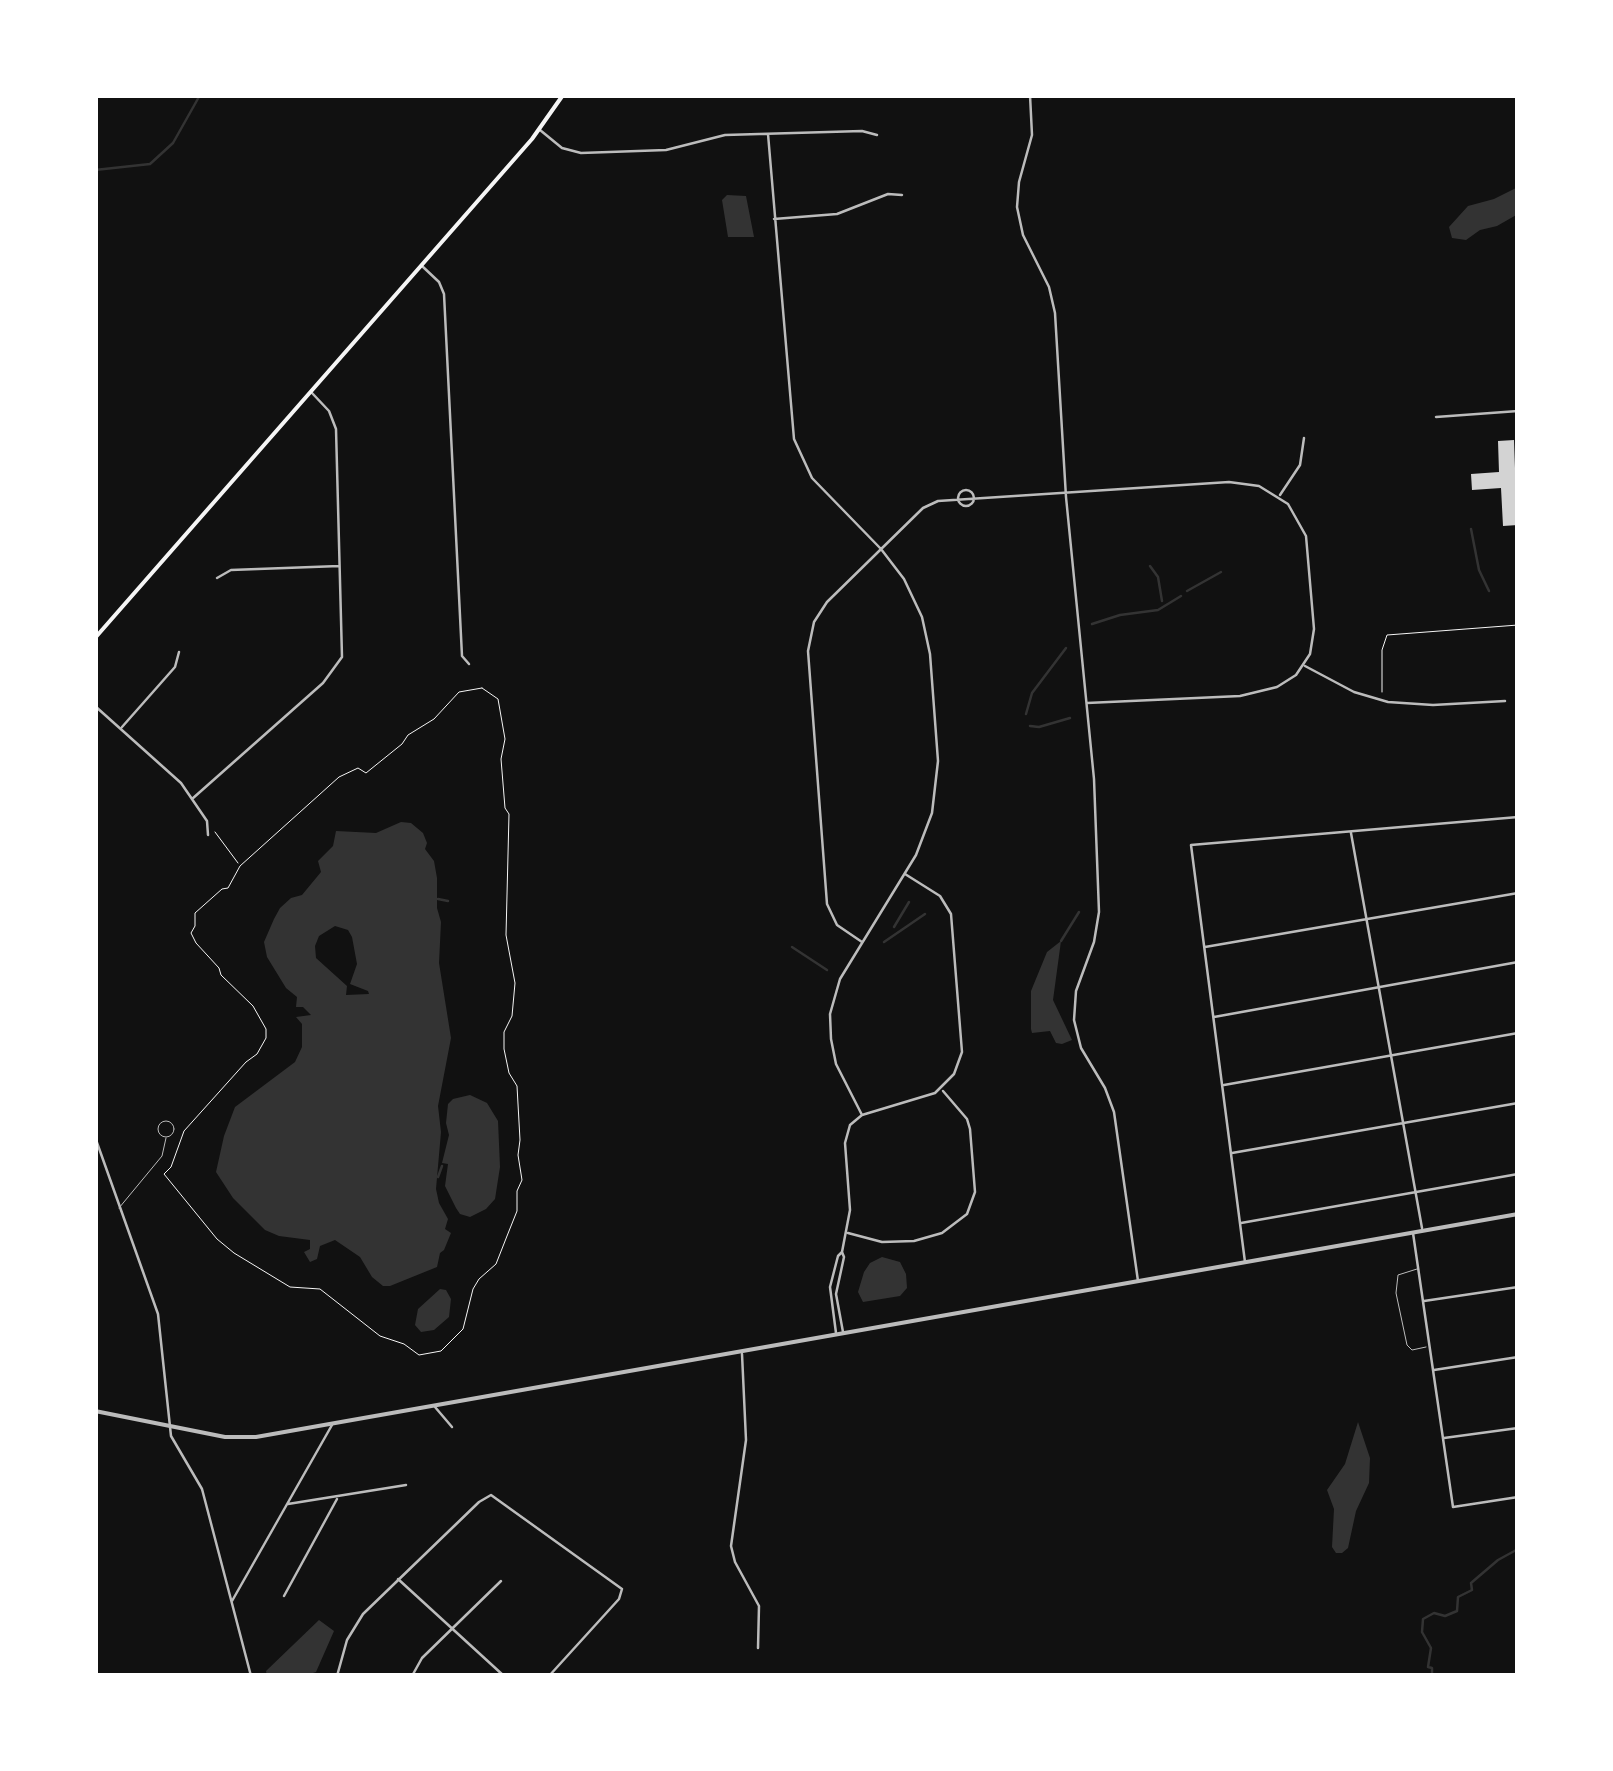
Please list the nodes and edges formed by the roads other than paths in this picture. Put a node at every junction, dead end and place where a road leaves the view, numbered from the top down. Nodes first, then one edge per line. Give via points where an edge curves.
1 (563, 95) edge
2 (1030, 95) edge
3 (540, 130) junction
4 (768, 134) junction
5 (877, 135) dead end
6 (902, 196) dead end
7 (774, 220) junction
8 (421, 265) junction
9 (311, 392) junction
10 (1518, 411) edge
11 (1436, 417) dead end
12 (1304, 438) dead end
13 (1066, 491) junction
14 (1279, 497) junction
15 (958, 498) junction
16 (974, 498) junction
17 (880, 550) junction
18 (341, 566) junction
19 (217, 578) dead end
20 (95, 638) edge
21 (179, 652) dead end
22 (469, 664) dead end
23 (1304, 666) junction
24 (1505, 701) dead end
25 (1087, 704) junction
26 (95, 706) edge
27 (121, 728) junction
28 (192, 799) junction
29 (1518, 817) edge
30 (1351, 831) junction
31 (208, 834) dead end
32 (906, 874) junction
33 (1518, 893) edge
34 (1366, 918) junction
35 (862, 942) junction
36 (1204, 948) junction
37 (1518, 962) edge
38 (1378, 987) junction
39 (1213, 1017) junction
40 (1518, 1032) edge
41 (1391, 1055) junction
42 (1222, 1086) junction
43 (942, 1089) junction
44 (1518, 1103) edge
45 (862, 1115) junction
46 (1403, 1123) junction
47 (95, 1137) edge
48 (166, 1138) dead end
49 (1230, 1153) junction
50 (1518, 1174) edge
51 (1415, 1192) junction
52 (119, 1208) junction
53 (1518, 1214) edge
54 (1239, 1223) junction
55 (1422, 1231) junction
56 (846, 1232) junction
57 (1413, 1233) junction
58 (1245, 1263) junction
59 (1418, 1268) junction
60 (1138, 1282) junction
61 (1518, 1287) edge
62 (1422, 1302) junction
63 (840, 1334) junction
64 (1429, 1346) junction
65 (742, 1352) junction
66 (1518, 1357) edge
67 (1433, 1370) junction
68 (434, 1406) junction
69 (95, 1411) edge
70 (332, 1424) junction
71 (169, 1426) junction
72 (452, 1427) dead end
73 (1518, 1428) edge
74 (1443, 1438) junction
75 (406, 1485) dead end
76 (338, 1498) junction
77 (1518, 1498) edge
78 (286, 1504) junction
79 (1453, 1507) junction
80 (1454, 1516) dead end
81 (398, 1579) junction
82 (501, 1582) dead end
83 (284, 1596) dead end
84 (232, 1602) junction
85 (452, 1628) junction
86 (758, 1648) dead end
87 (252, 1676) edge
88 (338, 1676) edge
89 (412, 1676) edge
90 (504, 1676) edge
91 (548, 1676) edge

1 - 3 main road
2 - 13 street via 1032,140 1017,207 1022,235 1054,304
3 - 4 street via 581,154 666,150 717,136
3 - 8 main road
4 - 5 street
4 - 7 street
6 - 7 street via 888,194 837,214
7 - 17 street via 794,439 812,478
8 - 9 main road
8 - 22 street via 444,294 462,656
9 - 18 street via 336,428
9 - 20 main road
10 - 11 street
12 - 14 street via 1300,465
13 - 14 street via 1235,482
13 - 16 street
13 - 25 street
14 - 23 street via 1300,521 1307,544 1314,639
15 - 16 street via 968,506
15 - 16 street via 966,489
15 - 17 street via 926,506
17 - 32 street via 909,588 926,629 938,753 932,813
17 - 35 street via 824,605 808,650 828,909 837,925
18 - 19 street via 231,570
18 - 28 street via 344,646 334,672
21 - 27 street via 175,667
23 - 24 street via 1388,702
23 - 25 street via 1277,687 1240,696
25 - 60 street via 1099,912 1074,1020 1116,1117
26 - 27 street
27 - 28 street
28 - 31 street via 208,821
29 - 30 street
30 - 34 street
30 - 36 street via 1191,845
32 - 35 street
32 - 43 street via 940,896 953,918 963,1047
33 - 34 street
34 - 36 street
34 - 38 street
35 - 45 street via 835,990 830,1030 836,1064
36 - 39 street
37 - 38 street
38 - 39 street
38 - 41 street
39 - 42 street
40 - 41 street
41 - 42 street
41 - 46 street
42 - 49 street
43 - 45 street
43 - 56 street via 970,1129 975,1192 967,1214 942,1233 908,1242
44 - 46 street
45 - 56 street via 845,1141
46 - 49 street
46 - 51 street
47 - 52 street
48 - 52 lane via 162,1156
49 - 54 street
50 - 51 street
51 - 54 street
51 - 55 street
52 - 71 street via 159,1319
53 - 55 street
54 - 58 street
55 - 57 street
56 - 63 street via 836,1294
57 - 58 street
57 - 59 street
58 - 60 street
59 - 62 street
59 - 64 lane via 1398,1275 1396,1293 1408,1347
60 - 63 street
61 - 62 street
62 - 64 street
63 - 65 street
64 - 67 street
65 - 68 street
65 - 86 street via 746,1440 732,1546 759,1606
66 - 67 street
67 - 74 street
68 - 70 street
68 - 72 street
69 - 71 street
70 - 71 street via 247,1438
70 - 78 street
71 - 84 street via 202,1489
73 - 74 street
74 - 79 street
75 - 76 street
76 - 78 street
76 - 83 street
77 - 79 street
78 - 84 street
79 - 80 street
81 - 85 street
81 - 88 street via 356,1624
81 - 91 street via 485,1497 502,1500 622,1588 619,1600
82 - 85 street
84 - 87 street
85 - 89 street
85 - 90 street

